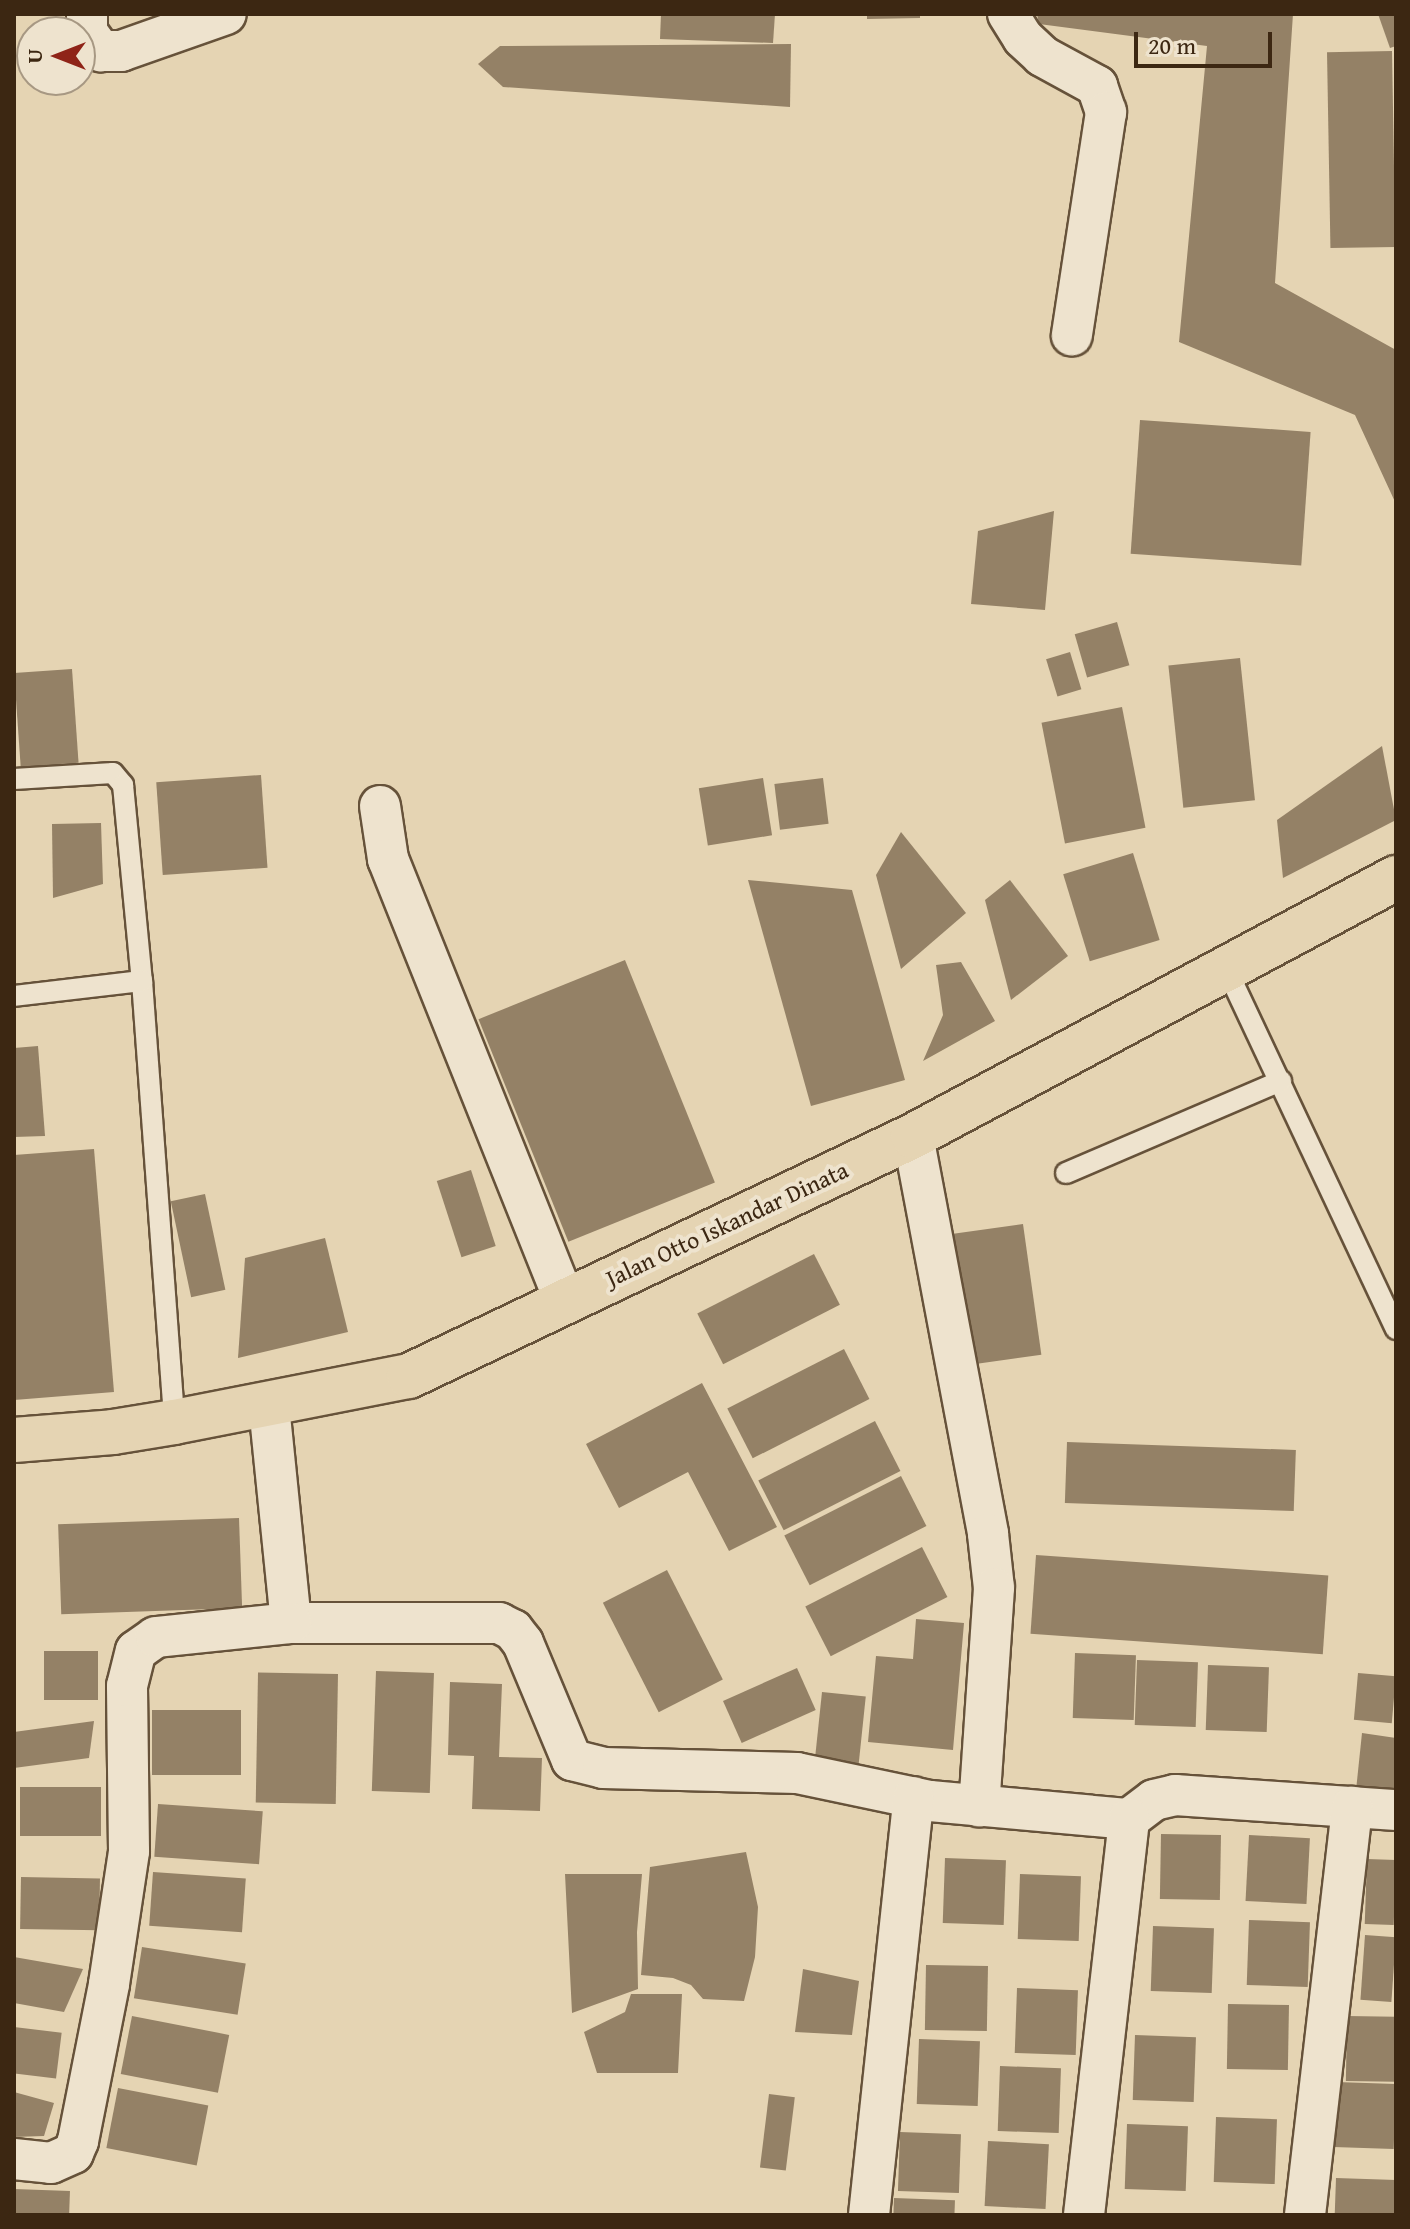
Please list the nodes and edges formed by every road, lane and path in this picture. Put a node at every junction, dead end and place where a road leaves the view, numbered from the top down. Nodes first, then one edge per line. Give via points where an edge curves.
1 (87, 14) edge
2 (226, 14) edge
3 (1008, 14) edge
4 (1072, 335) dead end
5 (14, 779) edge
6 (380, 806) dead end
7 (1396, 878) edge
8 (1226, 968) junction
9 (142, 981) junction
10 (14, 996) edge
11 (1281, 1081) junction
12 (913, 1136) junction
13 (1066, 1173) dead end
14 (565, 1301) junction
15 (1396, 1329) edge
16 (269, 1406) junction
17 (174, 1422) junction
18 (14, 1440) edge
19 (291, 1623) junction
20 (914, 1797) junction
21 (979, 1806) junction
22 (1352, 1807) junction
23 (1396, 1810) edge
24 (1129, 1819) junction
25 (14, 2159) edge
26 (869, 2215) edge
27 (1084, 2215) edge
28 (1305, 2215) edge

1 - 2 street via 87,32 101,51 121,51
3 - 4 street via 1042,56 1097,86 1106,112
5 - 9 lane via 113,773 121,779
6 - 14 street via 388,859
7 - 8 main road, Jalan Otto Iskandar Dinata
8 - 11 lane
8 - 12 main road, Jalan Otto Iskandar Dinata
9 - 10 lane
9 - 17 lane
11 - 13 lane
11 - 15 lane
12 - 14 main road, Jalan Otto Iskandar Dinata
12 - 21 street via 994,1588
14 - 16 main road, Jalan Otto Iskandar Dinata via 409,1376
16 - 17 main road, Jalan Otto Iskandar Dinata
16 - 19 street
17 - 18 main road, Jalan Otto Iskandar Dinata
19 - 20 street via 499,1623 523,1643 572,1760 603,1768 797,1773
19 - 25 street via 156,1637 136,1651 127,1686 129,1851 78,2141 73,2153 51,2163
20 - 21 street
20 - 26 street
21 - 24 street
22 - 23 street
22 - 24 street via 1175,1795 1154,1800
22 - 28 street
24 - 27 street

